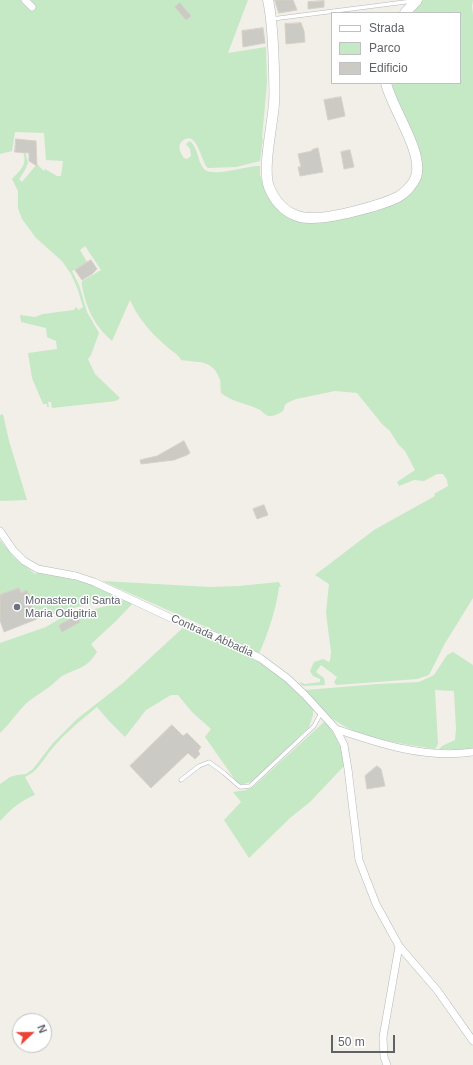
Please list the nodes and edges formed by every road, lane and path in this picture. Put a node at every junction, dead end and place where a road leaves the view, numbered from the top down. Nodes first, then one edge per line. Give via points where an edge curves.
1 (25, 0) edge
2 (268, 0) edge
3 (416, 1) edge
4 (32, 7) dead end
5 (406, 12) edge
6 (272, 18) junction
7 (386, 84) edge
8 (0, 531) edge
9 (321, 713) junction
10 (336, 730) junction
11 (473, 752) edge
12 (181, 780) dead end
13 (399, 946) junction
14 (473, 1041) edge
15 (387, 1065) edge

1 - 4 street
2 - 6 street
3 - 5 street
3 - 6 lane
6 - 7 street via 274,102 266,171 269,186 278,205 294,215 309,218 333,216 384,203 409,188 416,176 415,150
8 - 9 street, Contrada Abbadia via 13,550 38,569 94,582 260,658 287,678
9 - 10 street, Contrada Abbadia
9 - 12 lane via 314,726 250,786 240,786 209,762 199,766
10 - 11 street via 387,746 434,753
10 - 13 street, Contrada Abbadia via 344,744 359,860 376,904
13 - 14 street, Contrada Abbadia via 437,990
13 - 15 street via 383,1037

